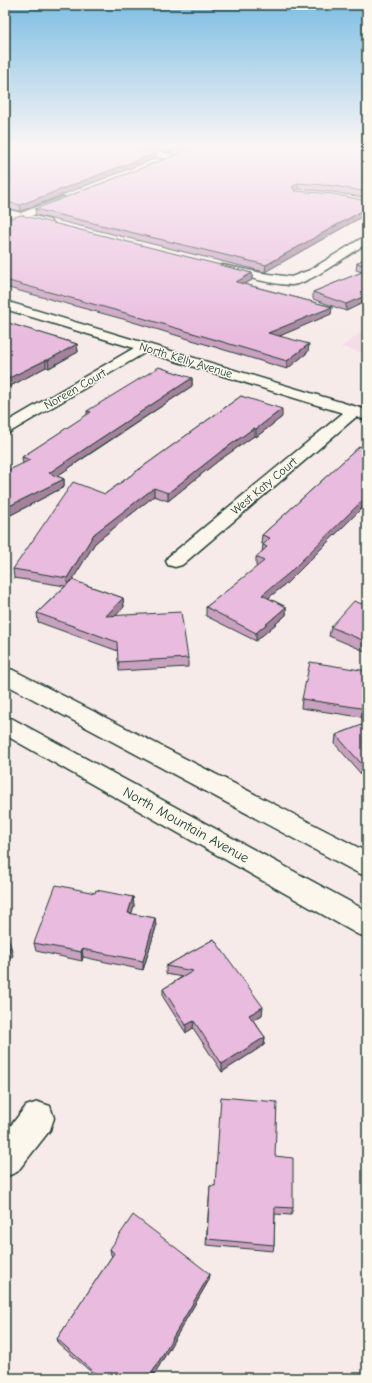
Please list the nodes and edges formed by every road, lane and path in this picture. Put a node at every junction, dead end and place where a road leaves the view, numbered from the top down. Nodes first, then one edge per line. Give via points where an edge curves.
1 (39, 210) edge
2 (5, 212) edge
3 (23, 216) junction
4 (5, 223) edge
5 (58, 225) edge
6 (367, 238) edge
7 (209, 264) edge
8 (5, 305) edge
9 (144, 348) junction
10 (361, 413) edge
11 (5, 429) edge
12 (175, 561) dead end
13 (5, 675) edge
14 (5, 724) edge
15 (367, 865) edge
16 (367, 925) edge
17 (38, 1118) dead end
18 (5, 1160) edge

1 - 3 street
2 - 3 street
3 - 4 street
3 - 5 street
6 - 7 street via 314,272 292,280 262,277
8 - 9 street, North Kelly Avenue
9 - 10 street, North Kelly Avenue
9 - 11 street, Noreen Court
10 - 12 street, West Katy Court
13 - 15 street
14 - 16 street, North Mountain Avenue
17 - 18 street

